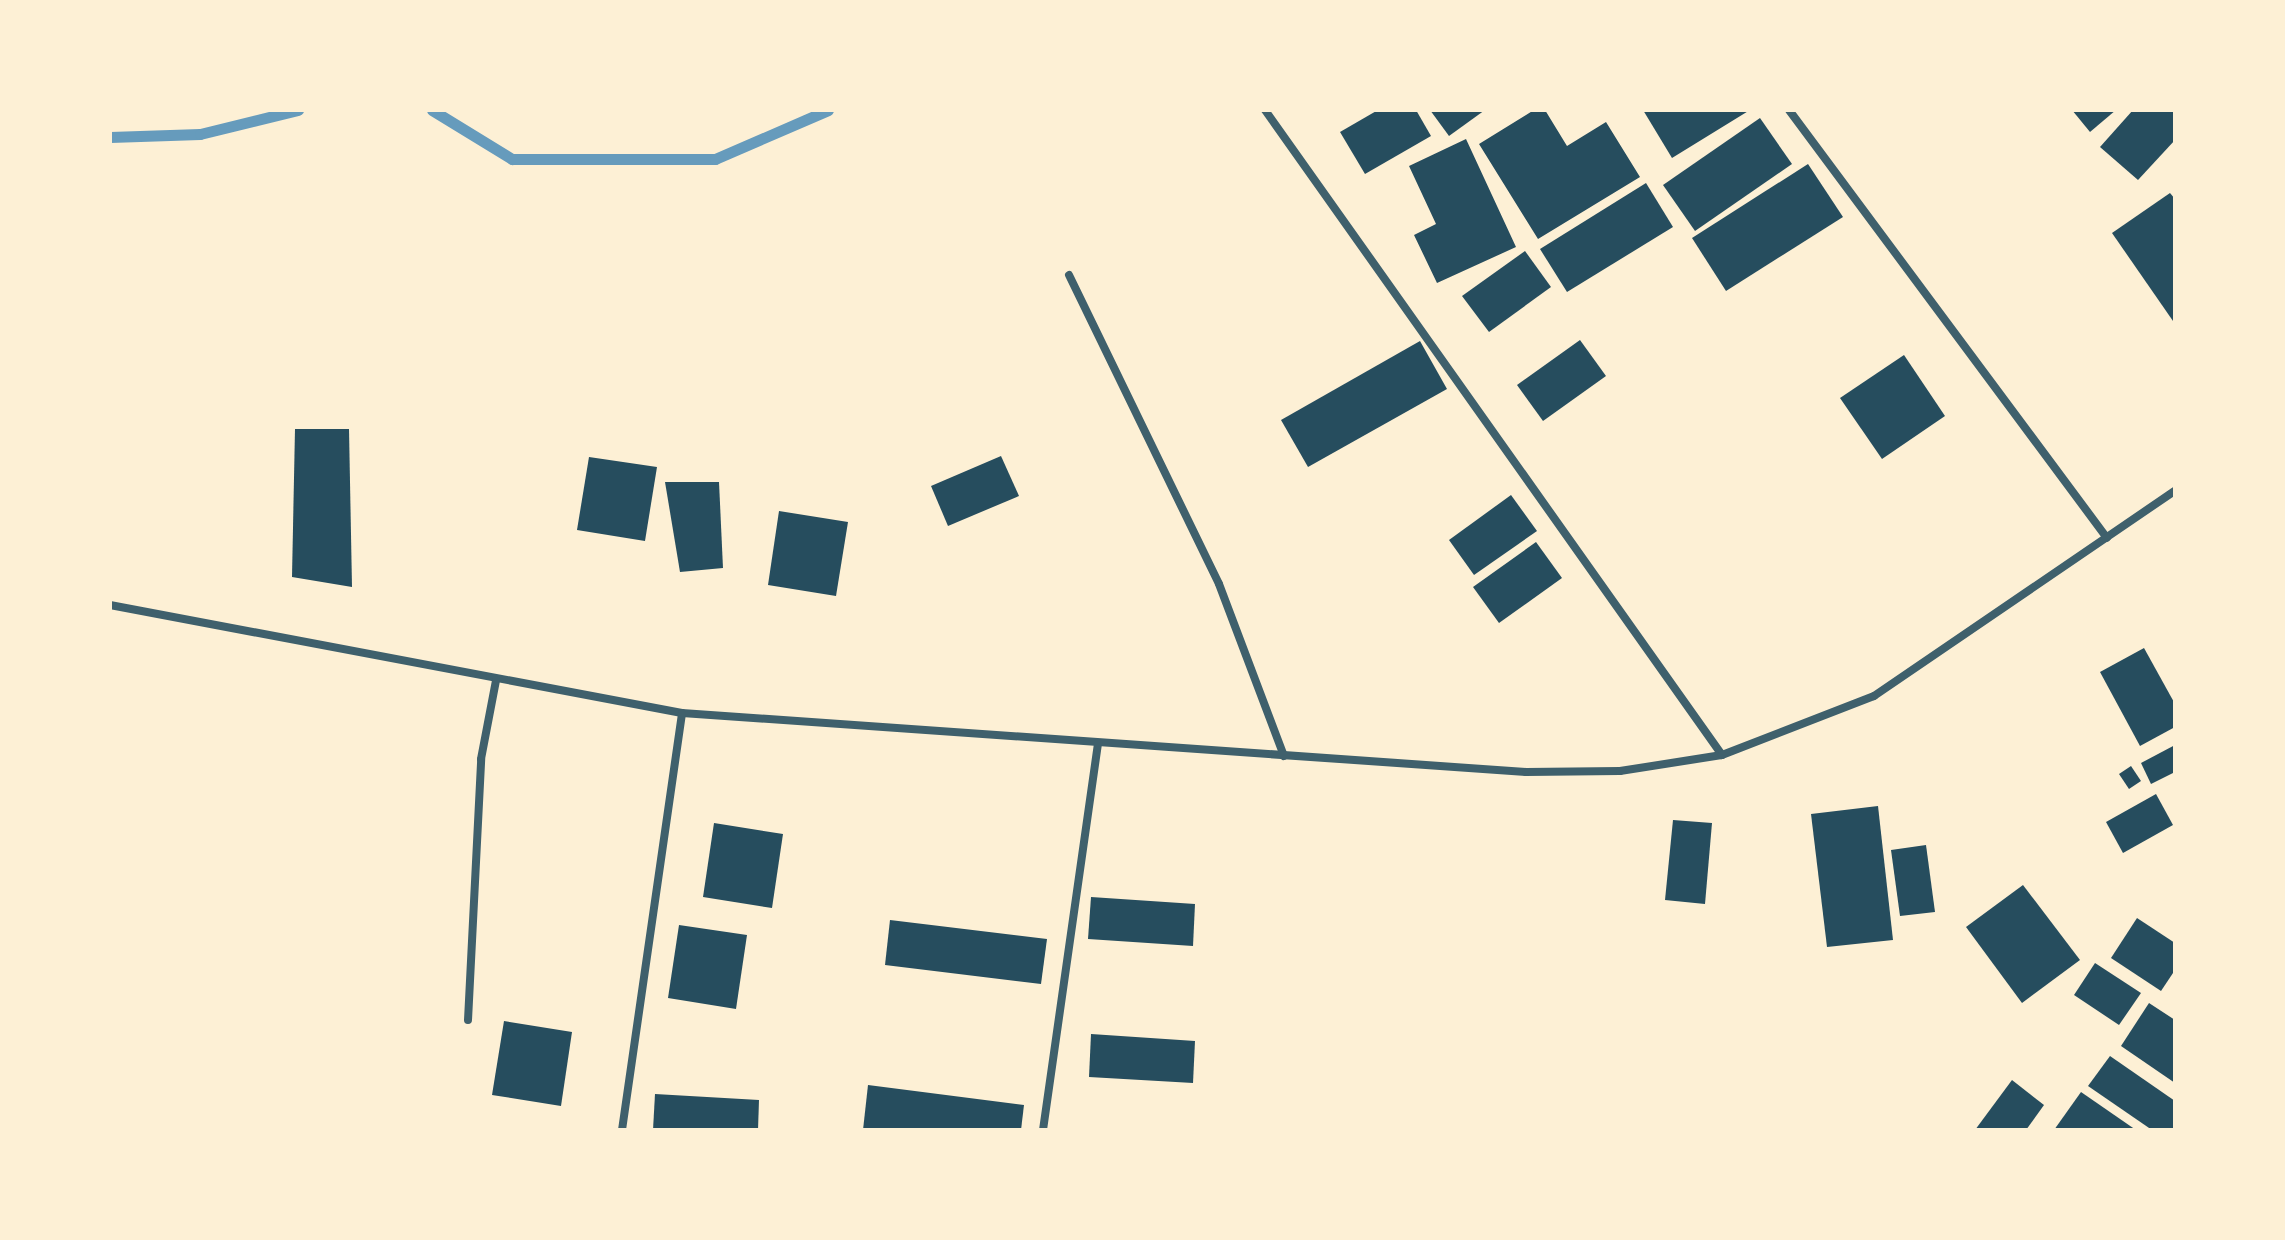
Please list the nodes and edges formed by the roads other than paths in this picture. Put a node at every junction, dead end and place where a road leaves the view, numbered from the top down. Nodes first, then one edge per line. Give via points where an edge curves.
1 (1265, 110) edge
2 (1789, 110) edge
3 (1069, 275) dead end
4 (2175, 491) edge
5 (2107, 538) junction
6 (110, 605) edge
7 (496, 680) junction
8 (682, 713) junction
9 (1098, 743) junction
10 (1722, 755) junction
11 (1284, 756) junction
12 (468, 1020) dead end
13 (622, 1130) edge
14 (1043, 1130) edge

1 - 10 street
2 - 5 street
3 - 11 street via 1219,584
4 - 5 street
5 - 10 street via 1874,696
6 - 7 street
7 - 8 street
7 - 12 street via 481,759
8 - 9 street
8 - 13 street
9 - 11 street
9 - 14 street
10 - 11 street via 1620,771 1526,772

